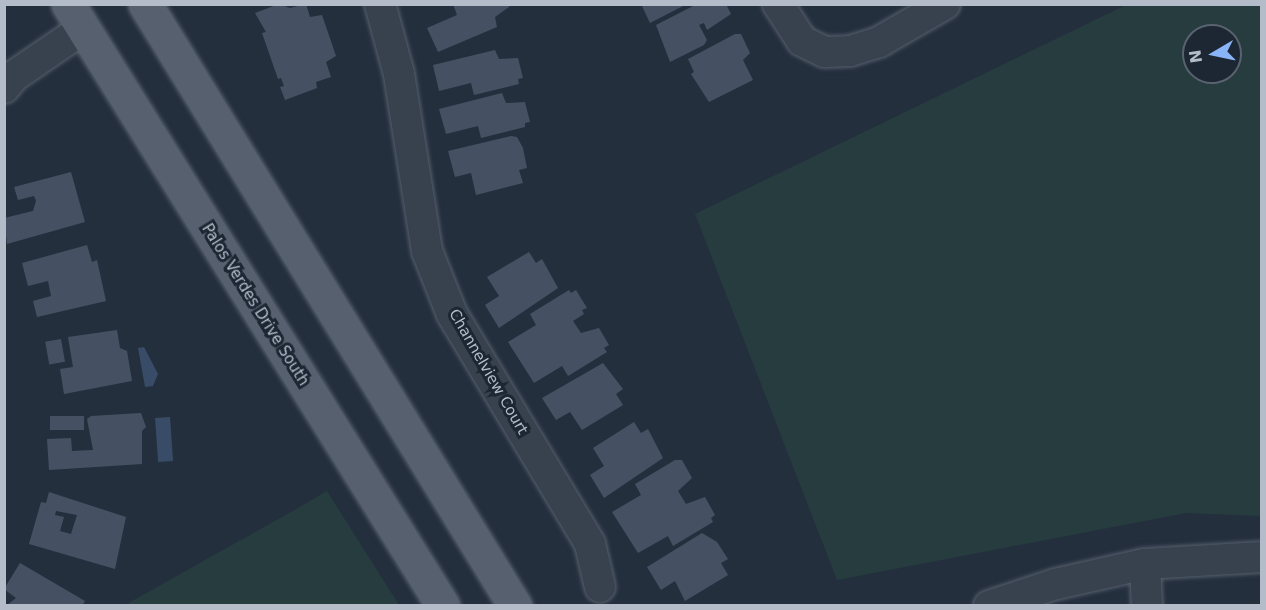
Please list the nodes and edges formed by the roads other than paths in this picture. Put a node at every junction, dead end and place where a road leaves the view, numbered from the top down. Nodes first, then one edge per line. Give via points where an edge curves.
1 (146, 4) edge
2 (380, 4) edge
3 (778, 4) edge
4 (945, 4) edge
5 (75, 17) edge
6 (4, 88) edge
7 (1262, 557) edge
8 (1145, 564) junction
9 (600, 586) dead end
10 (443, 606) edge
11 (515, 606) edge
12 (989, 606) edge
13 (1147, 606) edge

1 - 11 main road
2 - 9 street, Channelview Court via 399,74 427,251 452,314 590,544
3 - 4 street via 802,41 825,52 850,51 879,42
5 - 6 street
5 - 10 main road, Palos Verdes Drive South
7 - 8 street
8 - 12 street via 1056,584
8 - 13 street

